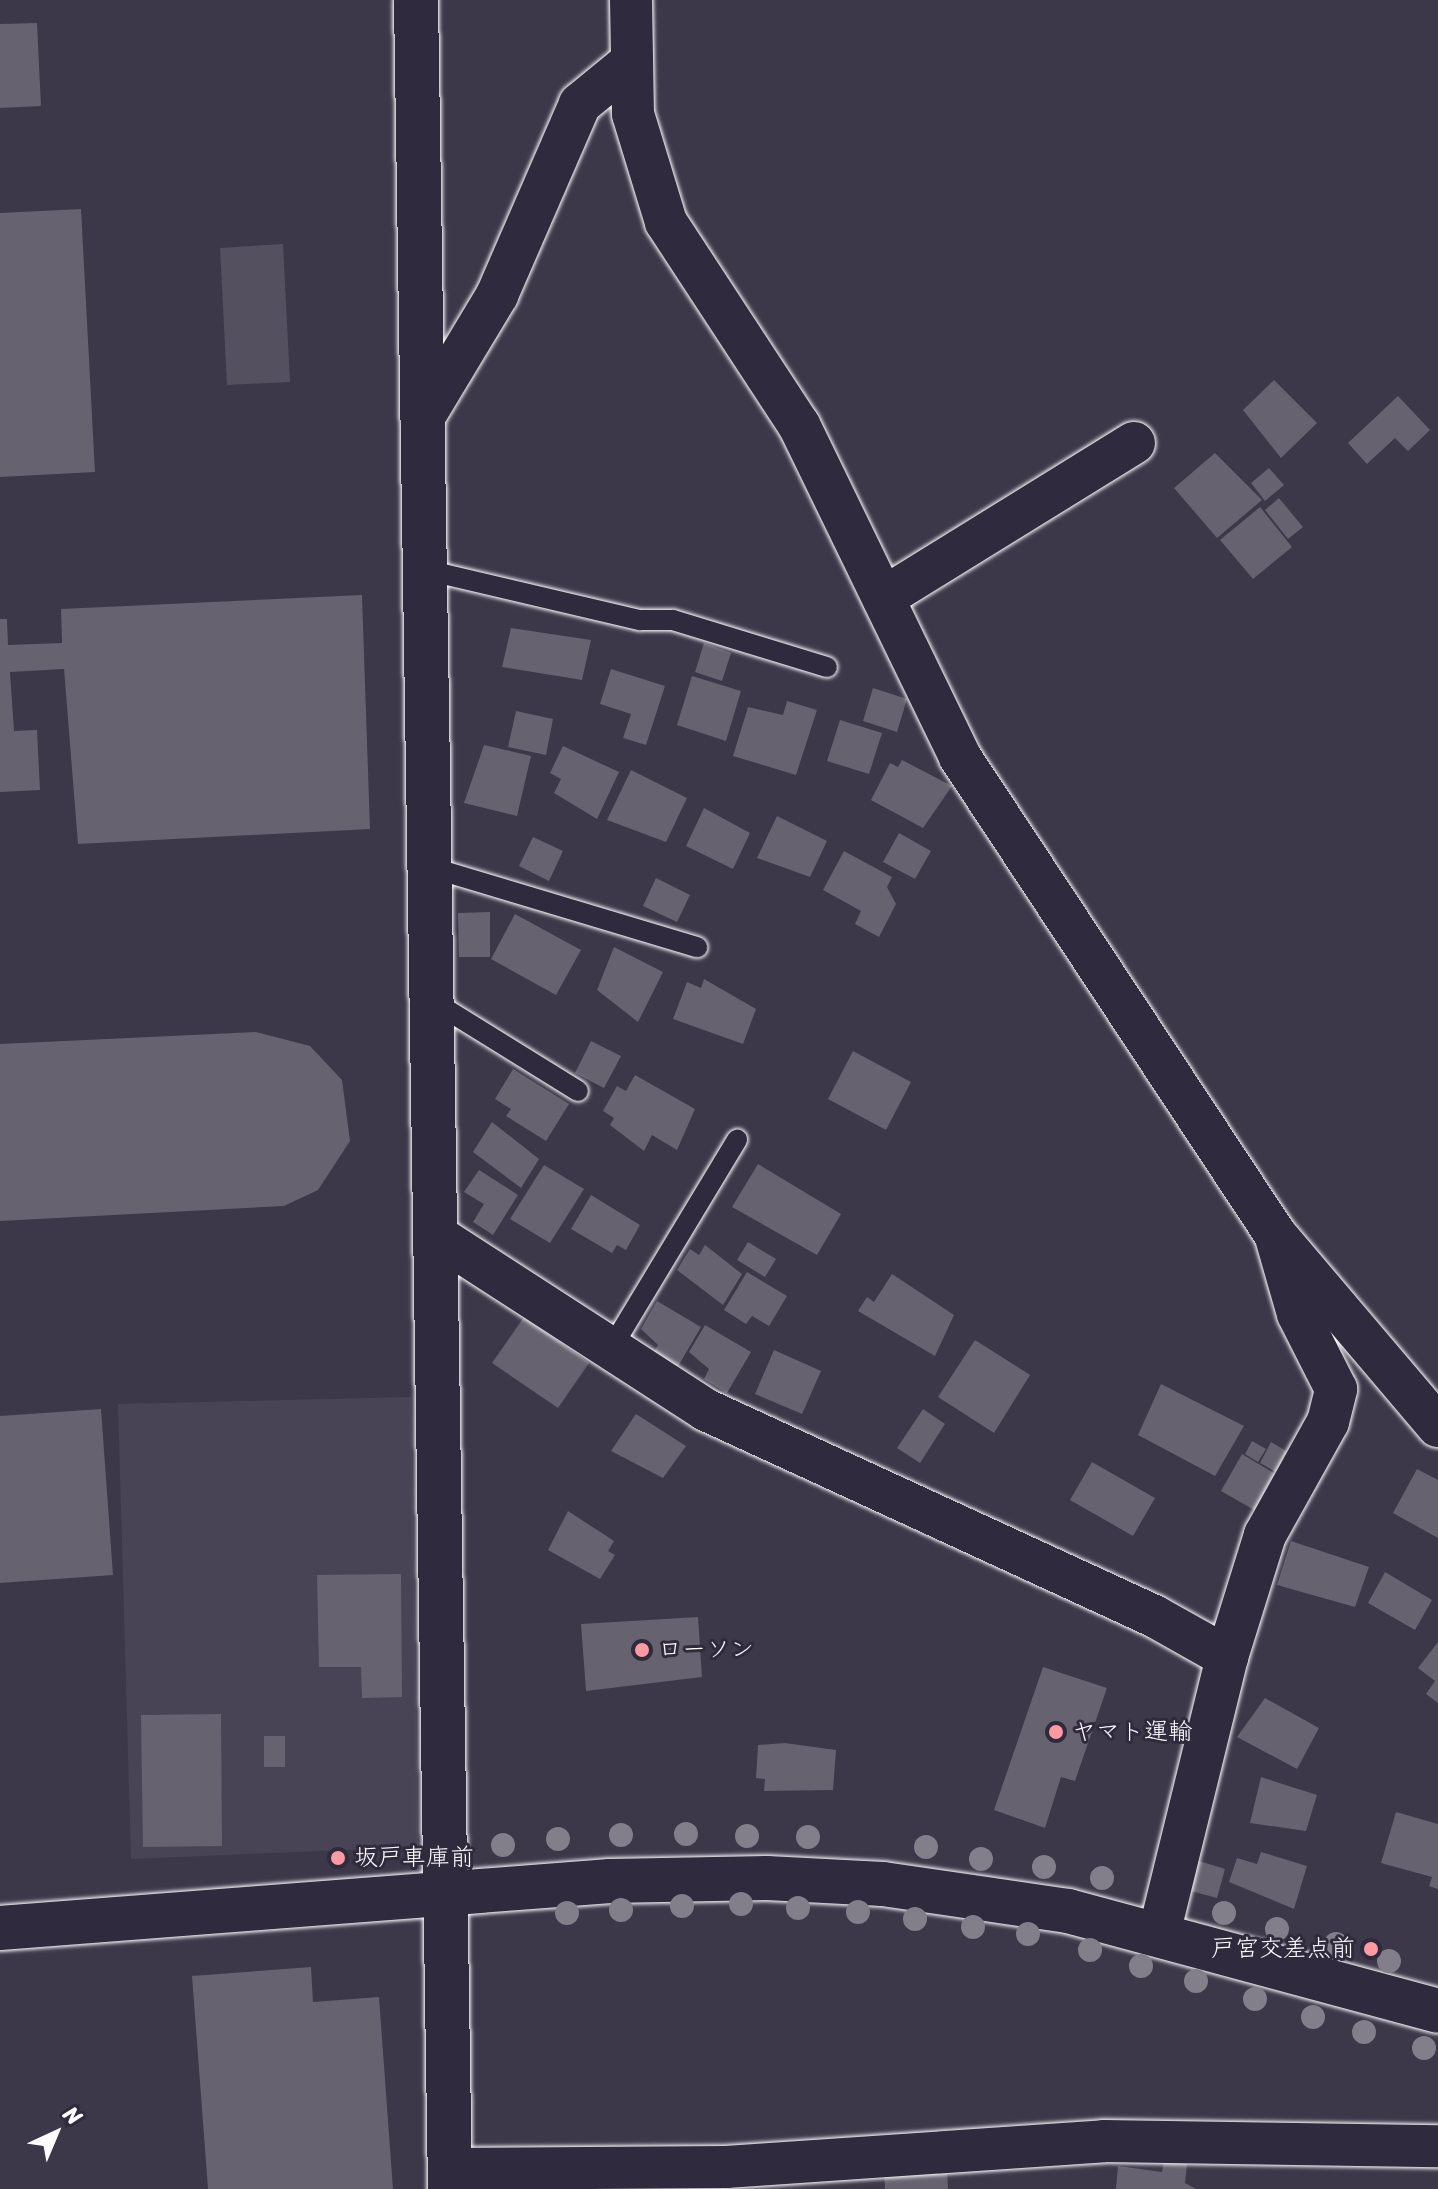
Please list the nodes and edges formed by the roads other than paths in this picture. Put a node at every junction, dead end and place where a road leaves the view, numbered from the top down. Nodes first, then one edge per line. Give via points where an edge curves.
1 (416, 0) edge
2 (631, 0) edge
3 (630, 63) junction
4 (422, 420) junction
5 (1134, 443) dead end
6 (426, 570) junction
7 (883, 598) junction
8 (827, 667) dead end
9 (433, 868) junction
10 (697, 947) dead end
11 (436, 1003) junction
12 (578, 1091) dead end
13 (737, 1140) dead end
14 (1275, 1234) junction
15 (440, 1238) junction
16 (609, 1353) junction
17 (1438, 1426) edge
18 (1227, 1657) junction
19 (445, 1892) junction
20 (0, 1928) edge
21 (1159, 1933) junction
22 (1438, 2011) edge
23 (1438, 2146) edge
24 (450, 2179) edge

1 - 4 street
2 - 3 street
3 - 4 street via 580,104 497,295
3 - 7 street via 633,114 666,222 799,425
4 - 6 street
5 - 7 street
6 - 8 lane via 640,620 673,620
6 - 9 street
7 - 14 street via 960,757
9 - 10 lane
9 - 11 street
11 - 12 lane
11 - 15 street
13 - 16 lane
14 - 17 street
14 - 18 street via 1298,1314 1336,1389 1328,1422 1265,1535
15 - 16 street
15 - 19 street
16 - 18 street via 706,1410 1154,1616
18 - 21 street
19 - 20 street
19 - 21 street via 796,1879 978,1896
19 - 24 street
21 - 22 street
23 - 24 street via 1104,2141 726,2167

